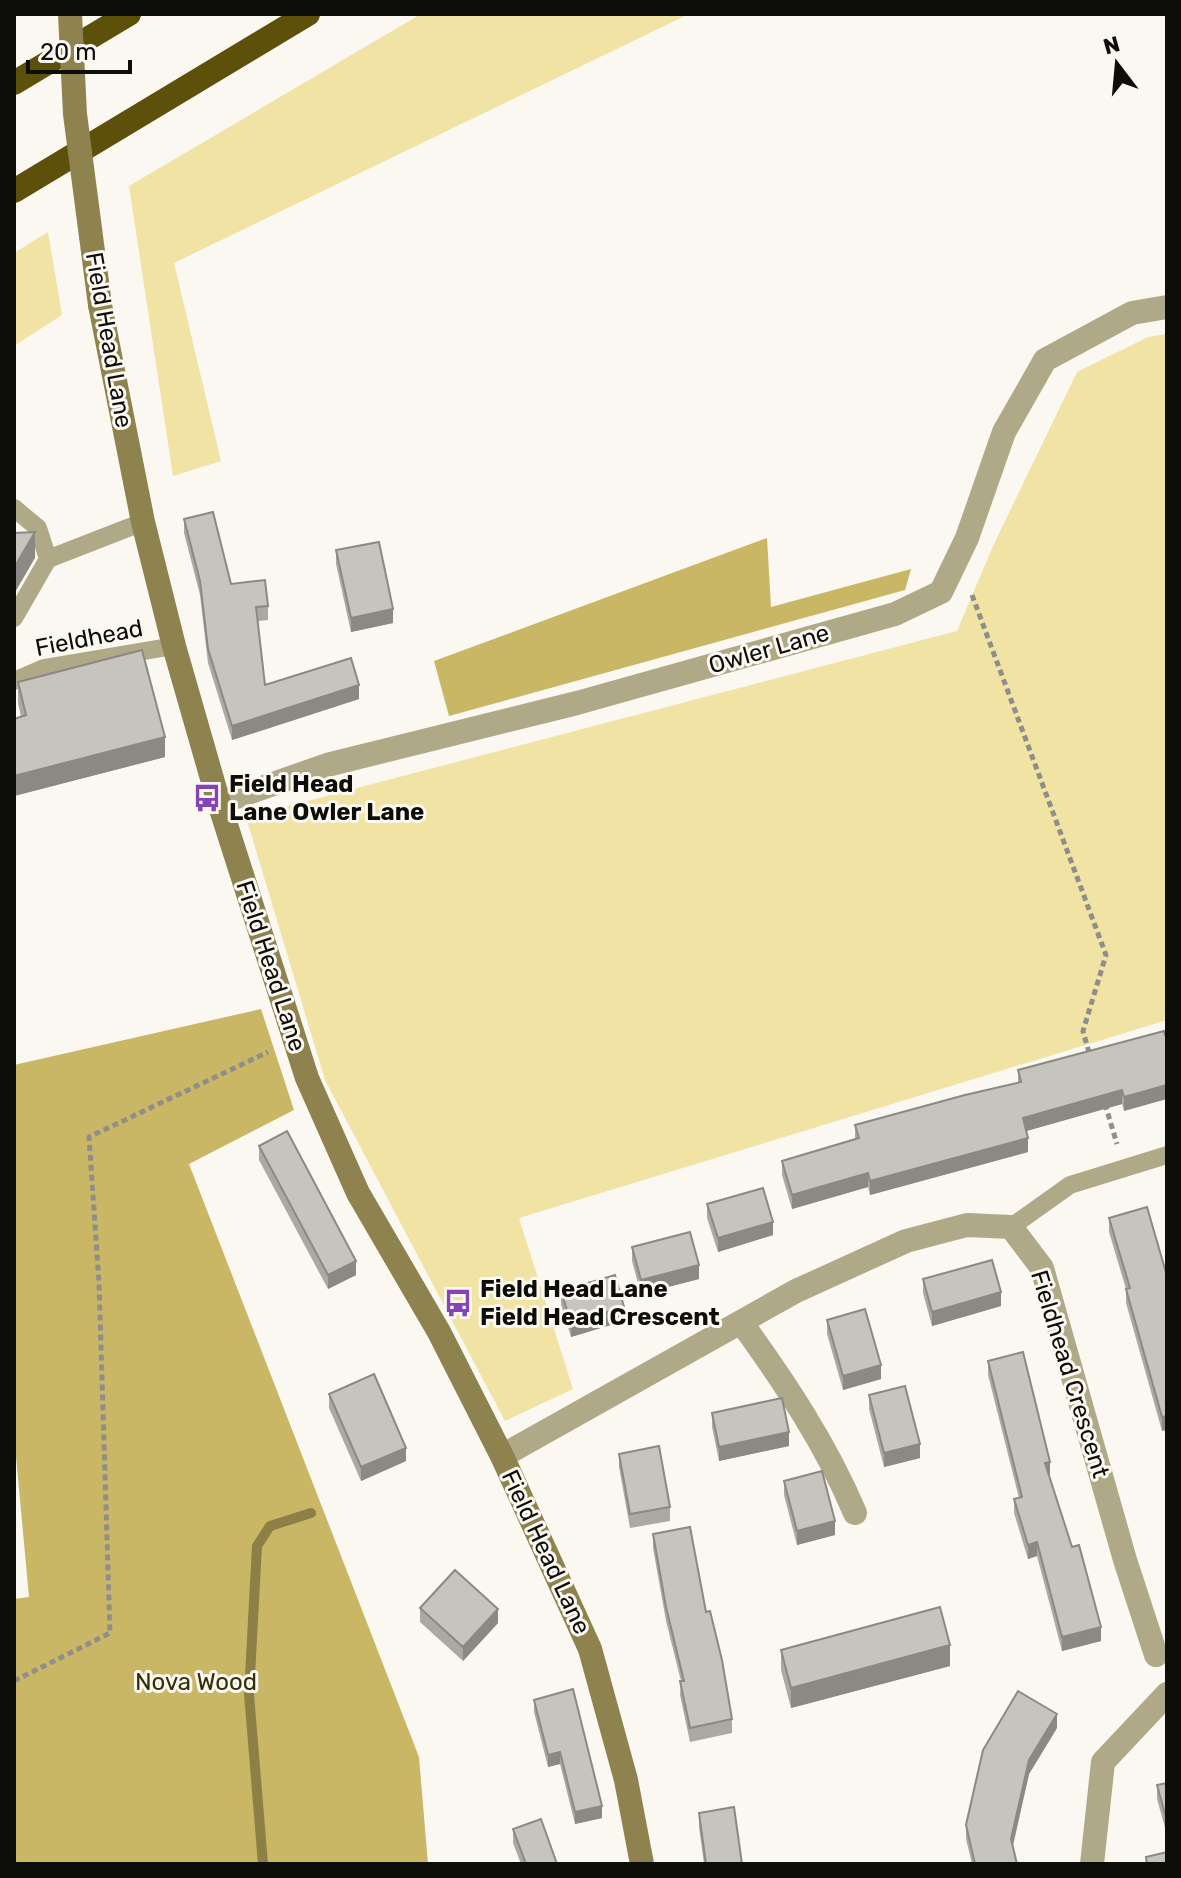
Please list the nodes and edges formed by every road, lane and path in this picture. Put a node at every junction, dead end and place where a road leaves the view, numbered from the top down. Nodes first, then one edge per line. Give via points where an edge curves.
1 (70, 14) edge
2 (129, 14) edge
3 (308, 14) edge
4 (14, 83) edge
5 (14, 191) edge
6 (1167, 307) edge
7 (14, 508) edge
8 (143, 522) junction
9 (958, 557) junction
10 (48, 559) junction
11 (14, 618) edge
12 (174, 646) junction
13 (14, 681) edge
14 (219, 803) junction
15 (295, 1039) junction
16 (1092, 1061) edge
17 (1101, 1092) edge
18 (1167, 1155) edge
19 (1124, 1168) junction
20 (1011, 1227) junction
21 (741, 1322) junction
22 (502, 1456) junction
23 (855, 1513) dead end
24 (1156, 1655) dead end
25 (14, 1681) edge
26 (1167, 1694) edge
27 (642, 1864) edge
28 (1092, 1864) edge

1 - 8 main road, Field Head Lane, bridge via 75,114 100,305
2 - 4 highway
3 - 5 highway
6 - 9 street, Owler Lane via 1132,313 1045,360 1004,432
7 - 10 lane via 38,528
8 - 10 lane
8 - 12 main road, Field Head Lane
9 - 14 street, Owler Lane via 941,592 895,614 577,703 327,765
9 - 16 path via 1106,955 1083,1031
10 - 11 lane, Fieldhead
12 - 13 lane, Fieldhead via 44,668
12 - 14 main road, Field Head Lane
14 - 15 main road, Field Head Lane
15 - 22 main road, Field Head Lane via 358,1193 439,1332
15 - 25 path via 89,1137 110,1633
17 - 19 path
18 - 19 lane
19 - 20 lane via 1070,1185
20 - 21 street via 967,1225 906,1241
20 - 24 street, Fieldhead Crescent via 1042,1268
21 - 22 street
21 - 23 street via 791,1392
22 - 27 main road, Field Head Lane via 590,1649 626,1780
26 - 28 street via 1103,1762

